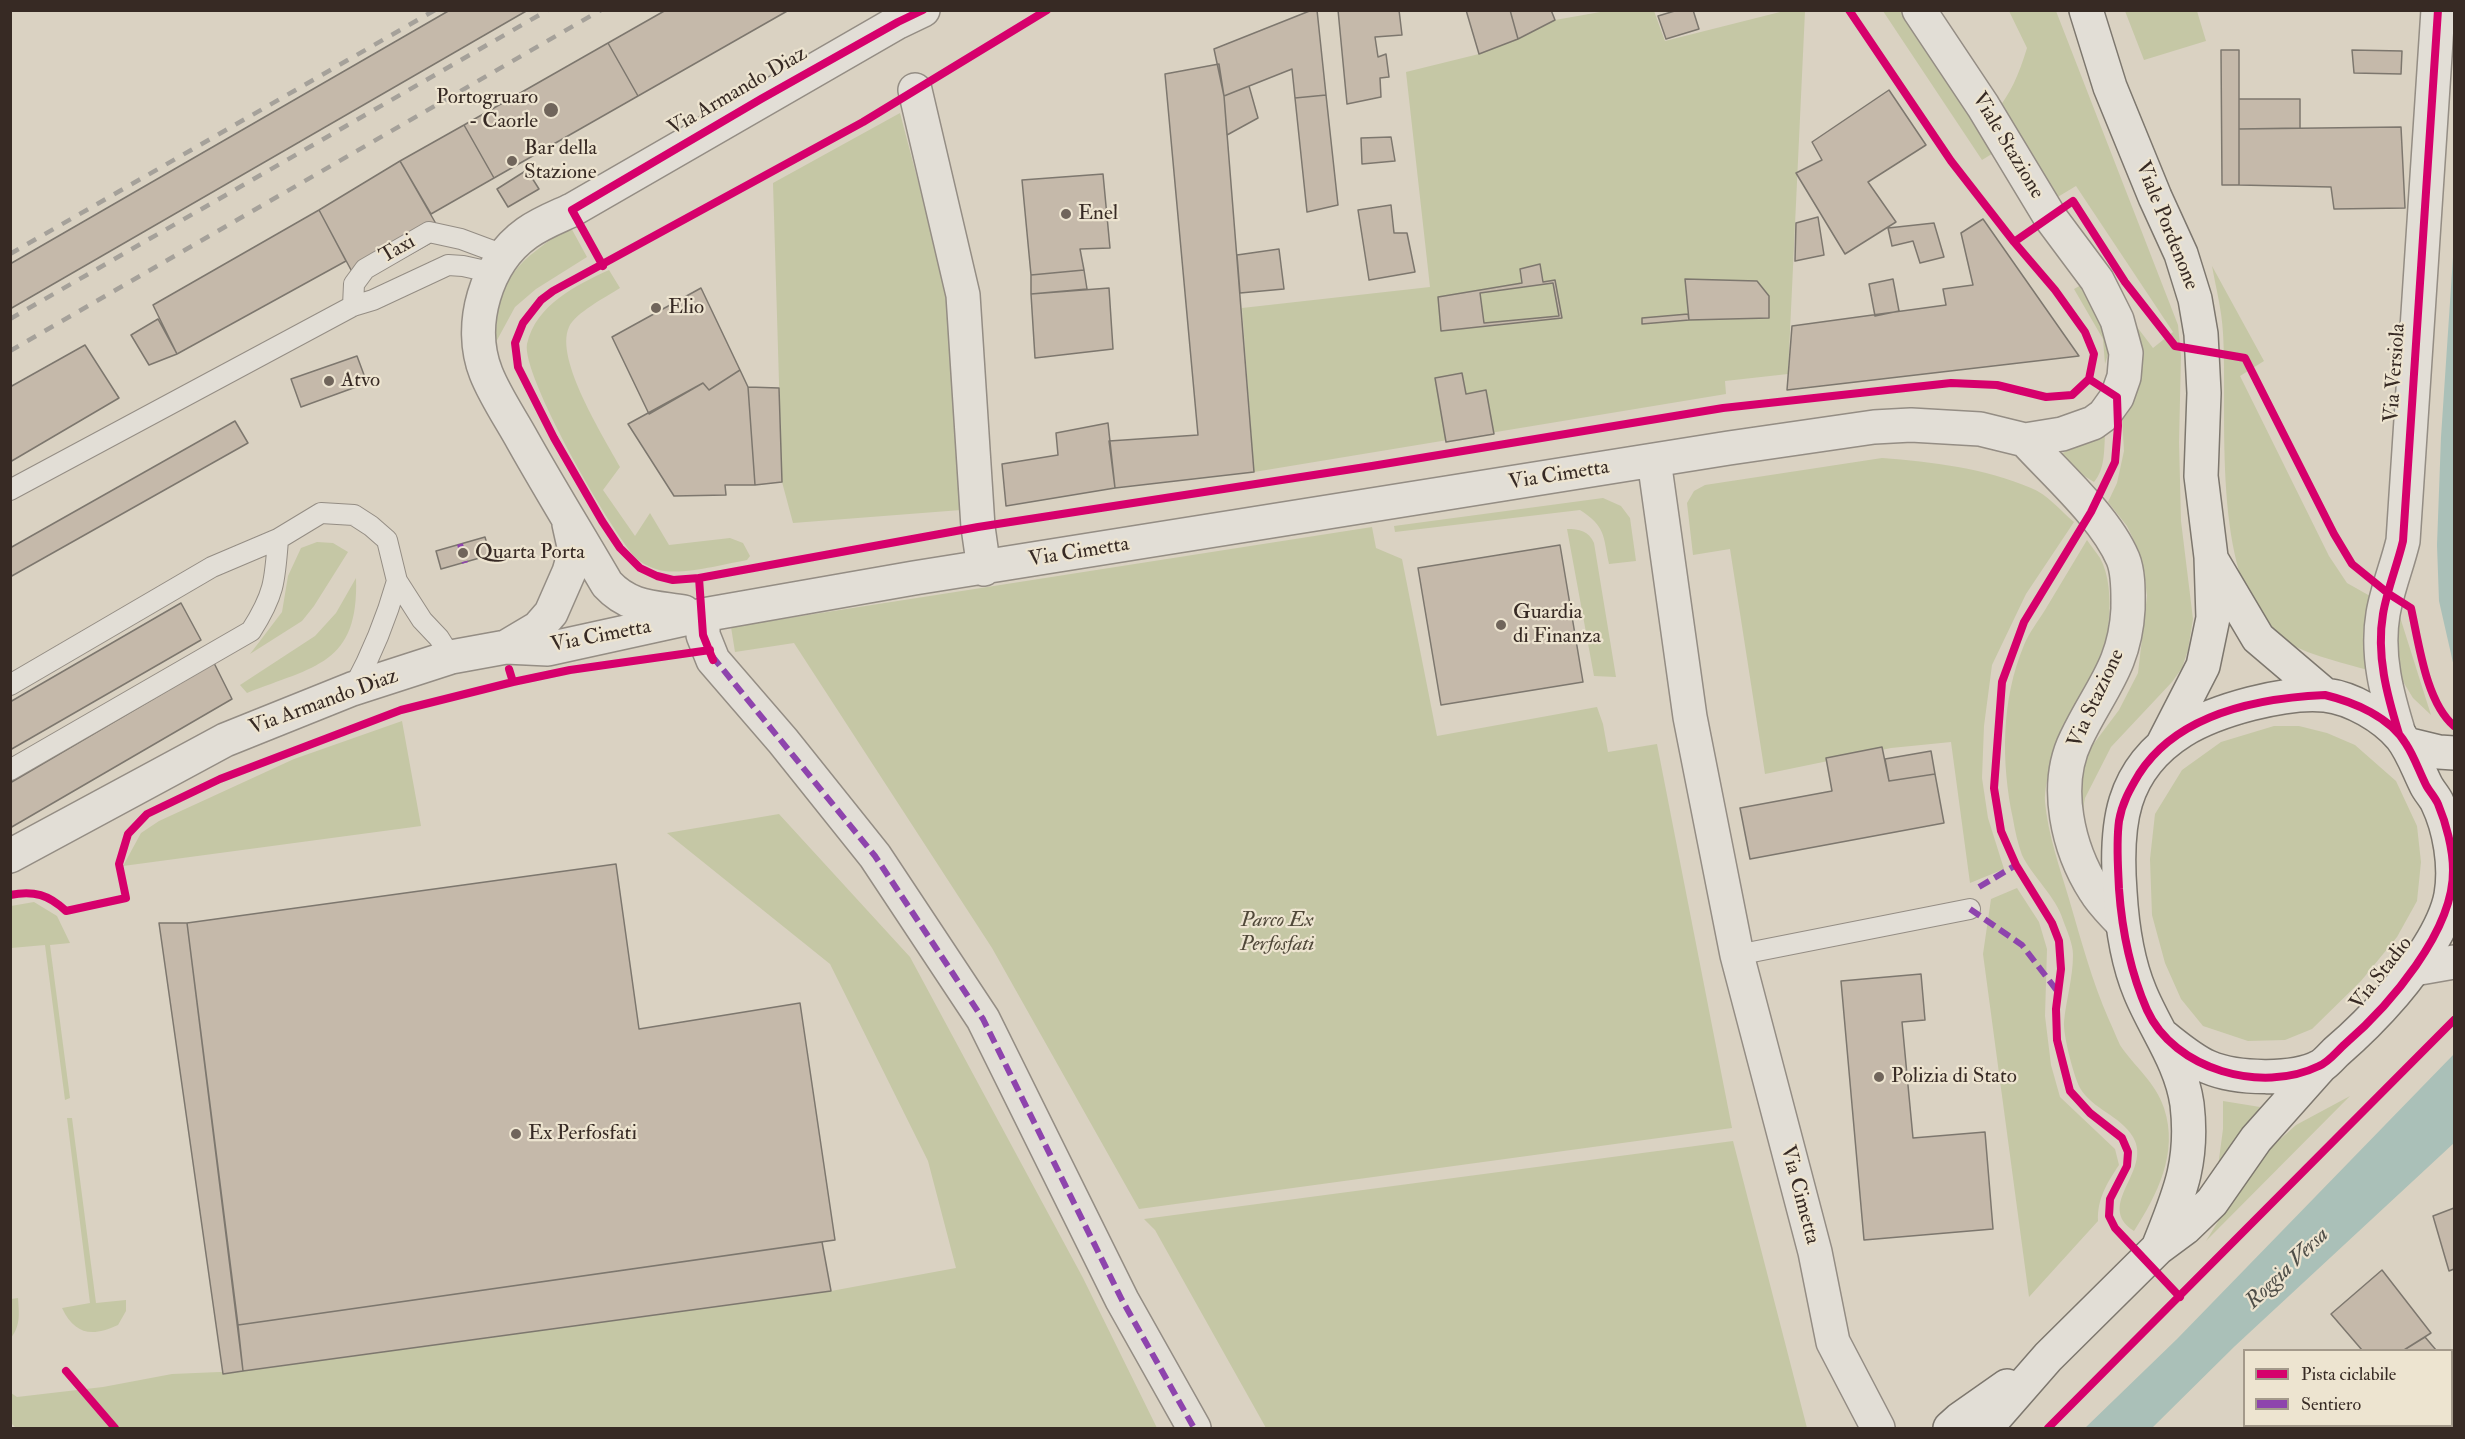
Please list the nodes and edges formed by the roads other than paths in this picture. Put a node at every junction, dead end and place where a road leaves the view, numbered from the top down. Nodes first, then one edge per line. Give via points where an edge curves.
1 (923, 10) edge
2 (1919, 10) edge
3 (2086, 10) edge
4 (2438, 10) edge
5 (915, 90) dead end
6 (497, 267) junction
7 (353, 306) junction
8 (2025, 440) junction
9 (1654, 460) junction
10 (10, 490) edge
11 (567, 517) junction
12 (278, 539) junction
13 (2211, 557) junction
14 (984, 568) junction
15 (397, 581) junction
16 (703, 615) junction
17 (506, 647) junction
18 (451, 657) junction
19 (10, 685) edge
20 (352, 689) junction
21 (2325, 695) junction
22 (2402, 739) junction
23 (2162, 746) junction
24 (2454, 753) edge
25 (10, 770) edge
26 (10, 856) edge
27 (2454, 867) edge
28 (1970, 909) dead end
29 (2122, 922) junction
30 (1737, 955) junction
31 (2454, 962) edge
32 (2415, 969) junction
33 (2163, 1036) junction
34 (2321, 1066) junction
35 (2158, 1248) junction
36 (2048, 1358) junction
37 (1194, 1428) edge
38 (1878, 1428) edge
39 (1950, 1428) edge
40 (1986, 1428) edge

1 - 6 street, Via Armando Diaz via 526,233
2 - 8 street, Viale Stazione via 2050,217 2097,280 2117,320 2126,354 2117,398 2104,415 2062,434
3 - 13 street, Viale Pordenone via 2110,87 2174,237 2195,299 2204,365 2200,476
4 - 22 street, Via Versiola via 2403,541 2383,612 2380,647 2386,687
5 - 14 street via 963,295
6 - 7 lane via 481,270 448,265
6 - 7 lane, Taxi via 461,239 429,232 365,269 354,284
6 - 11 street, Via Armando Diaz via 480,315 480,351 486,373
7 - 10 lane
8 - 9 street, Via Cimetta via 1980,429 1911,425
8 - 29 street, Via Stazione via 2108,531 2124,562 2128,589 2121,654 2075,740 2065,790 2072,842 2083,869 2096,894
9 - 14 street, Via Cimetta
9 - 30 street, Via Cimetta via 1689,717
11 - 16 street, Via Armando Diaz via 619,597 639,605
11 - 17 street, Via Armando Diaz via 575,551 551,612 538,628
12 - 15 lane via 321,513 354,515 387,540
12 - 19 lane via 212,567
12 - 25 lane via 274,585 266,608 251,631
13 - 21 street, Viale Pordenone via 2258,638
13 - 23 street, Viale Pordenone via 2213,618 2203,666
14 - 16 street, Via Cimetta
15 - 18 lane
15 - 20 lane via 372,655
16 - 17 street, Via Cimetta via 548,649
16 - 37 street via 703,635 713,660 875,856 983,1019 1122,1300
17 - 18 street, Via Armando Diaz
18 - 20 street, Via Armando Diaz
20 - 26 street, Via Armando Diaz via 225,740
21 - 22 street, Via Stadio via 2356,704
21 - 23 street, Via Stadio via 2295,696 2231,710 2197,723
22 - 24 street
22 - 27 street, Via Stadio via 2437,802
23 - 29 street, Via Stadio via 2131,788 2119,820
27 - 32 street, Via Stadio via 2451,897 2443,918
28 - 30 lane
29 - 33 street, Via Stadio via 2136,984
30 - 38 street, Via Cimetta via 1815,1252 1833,1342
31 - 32 street
32 - 34 street, Via Stadio via 2370,1020
33 - 34 street, Via Stadio via 2209,1068 2235,1074 2266,1077
33 - 35 street, Via Stadio via 2184,1088 2189,1156 2182,1188
34 - 35 street, Via Stadio via 2256,1139 2212,1203
35 - 36 street, Via Stadio
36 - 39 street, Via Stadio
36 - 40 street, Via Stadio

